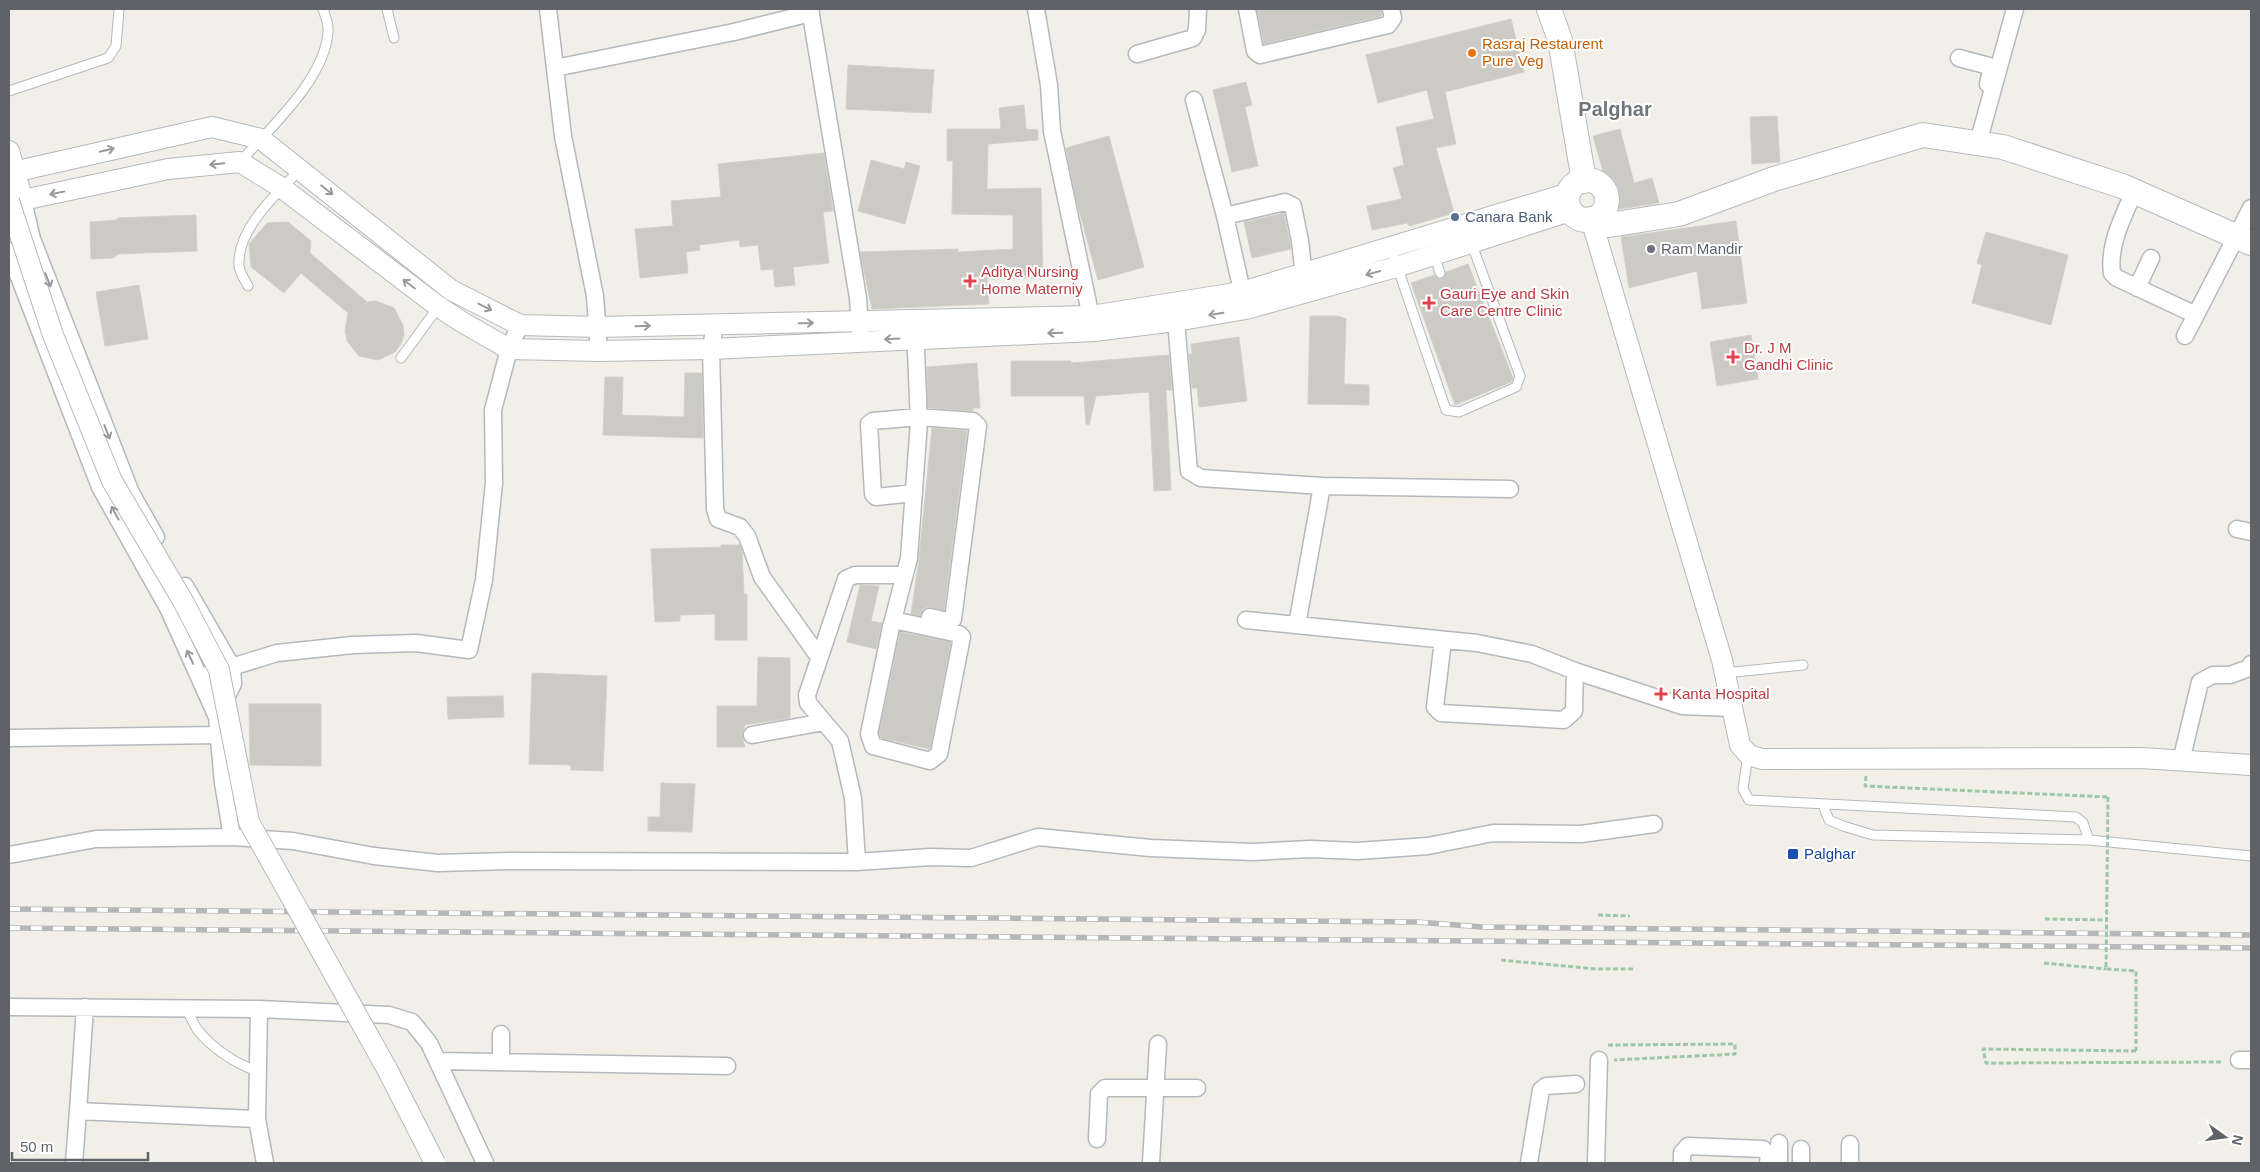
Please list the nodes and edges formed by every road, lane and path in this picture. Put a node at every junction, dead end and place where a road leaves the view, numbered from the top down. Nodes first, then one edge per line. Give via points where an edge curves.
1 (119, 9) edge
2 (323, 9) edge
3 (387, 9) edge
4 (548, 9) edge
5 (1036, 9) edge
6 (1198, 9) edge
7 (1247, 9) edge
8 (1391, 9) edge
9 (1549, 9) edge
10 (2015, 9) edge
11 (810, 11) edge
12 (394, 38) dead end
13 (1137, 54) dead end
14 (1959, 58) dead end
15 (555, 68) junction
16 (9, 91) edge
17 (1194, 100) dead end
18 (261, 138) junction
19 (1976, 143) junction
20 (9, 151) edge
21 (240, 162) junction
22 (300, 169) junction
23 (11, 172) edge
24 (282, 188) junction
25 (2134, 192) junction
26 (13, 201) edge
27 (1578, 201) junction
28 (2251, 208) edge
29 (1225, 216) junction
30 (1469, 234) junction
31 (32, 239) junction
32 (2243, 240) edge
33 (1391, 248) junction
34 (9, 249) edge
35 (1434, 255) junction
36 (2151, 258) dead end
37 (1396, 267) junction
38 (1305, 283) junction
39 (248, 286) dead end
40 (2137, 288) junction
41 (451, 290) junction
42 (1244, 300) junction
43 (439, 307) junction
44 (1177, 312) junction
45 (2196, 315) junction
46 (715, 324) junction
47 (1092, 324) junction
48 (520, 325) junction
49 (598, 327) junction
50 (915, 329) junction
51 (861, 332) junction
52 (2185, 336) dead end
53 (509, 349) junction
54 (711, 349) junction
55 (600, 351) junction
56 (401, 358) dead end
57 (93, 396) junction
58 (68, 403) junction
59 (919, 417) junction
60 (1322, 486) junction
61 (1510, 489) dead end
62 (914, 493) junction
63 (159, 541) junction
64 (137, 553) junction
65 (904, 575) junction
66 (894, 615) junction
67 (1246, 620) dead end
68 (1298, 625) junction
69 (1443, 640) junction
70 (819, 657) junction
71 (2251, 664) edge
72 (1803, 665) dead end
73 (232, 666) junction
74 (1575, 671) junction
75 (1725, 673) junction
76 (200, 677) junction
77 (1732, 708) junction
78 (217, 717) junction
79 (824, 722) junction
80 (218, 735) junction
81 (752, 736) dead end
82 (9, 738) edge
83 (1748, 754) junction
84 (2181, 761) junction
85 (2251, 765) edge
86 (1865, 786) dead end
87 (1823, 805) junction
88 (1654, 824) dead end
89 (232, 837) junction
90 (2089, 840) junction
91 (9, 854) edge
92 (2251, 856) edge
93 (857, 862) junction
94 (1598, 915) dead end
95 (1630, 916) dead end
96 (2045, 919) dead end
97 (2106, 920) junction
98 (1502, 960) dead end
99 (2044, 963) dead end
100 (1634, 969) dead end
101 (2106, 969) junction
102 (9, 1006) edge
103 (86, 1007) junction
104 (186, 1008) junction
105 (259, 1009) junction
106 (501, 1034) dead end
107 (1158, 1044) dead end
108 (1601, 1053) junction
109 (2245, 1060) edge
110 (438, 1061) junction
111 (500, 1062) junction
112 (727, 1066) dead end
113 (258, 1071) junction
114 (1576, 1084) dead end
115 (1197, 1088) dead end
116 (1156, 1089) junction
117 (78, 1111) junction
118 (257, 1119) junction
119 (1097, 1139) dead end
120 (1779, 1143) dead end
121 (1850, 1144) dead end
122 (74, 1163) edge
123 (265, 1163) edge
124 (435, 1163) edge
125 (484, 1163) edge
126 (1151, 1163) edge
127 (1529, 1163) edge
128 (1596, 1163) edge
129 (1682, 1163) edge
130 (1768, 1163) edge
131 (1779, 1163) edge
132 (1850, 1163) edge

1 - 16 lane via 116,46 108,58
2 - 18 lane via 329,29 316,73
3 - 12 lane
4 - 15 street
5 - 47 street via 1049,85 1052,131
6 - 13 street via 1197,30 1193,38
7 - 8 street via 1255,51 1260,55 1388,25 1393,18
9 - 27 main road via 1560,40
10 - 19 street
11 - 15 street via 734,32
11 - 51 street via 857,289
14 - 19 street via 1988,66 1991,71
15 - 49 street
17 - 29 street
18 - 21 lane
18 - 22 street
23 -> 18 street via 212,127
19 - 25 main road via 2003,147
19 - 27 main road via 1923,135 1774,179 1679,214 1609,225
20 - 23 street
21 - 24 street
21 -> 26 street via 168,169
22 - 24 lane
22 -> 41 street
23 - 26 street
24 - 39 lane via 248,229 243,241 239,267
43 -> 24 street
25 - 32 main road
25 - 40 street via 2113,248 2111,266 2117,278
26 - 31 street
26 - 124 street, bridge via 52,335 112,481 183,601 219,670 249,822
27 - 30 street
27 - 75 street
28 - 32 street
29 - 38 street via 1285,202 1293,206
29 - 42 street
30 - 35 street
30 - 37 lane via 1520,376 1516,387 1458,412 1446,410
31 - 34 street
31 -> 57 street
32 - 45 street
33 - 35 street
33 - 37 lane
33 - 38 street
34 - 58 street
35 - 37 street
36 - 40 street
37 -> 38 street
38 - 42 street
40 - 45 street
41 - 43 lane
41 -> 48 street
42 - 44 street
43 - 53 street
43 - 56 lane
44 - 47 street
44 - 60 street via 1189,471 1201,478
45 - 52 street
49 -> 46 street
46 -> 51 street
46 - 54 street
47 - 50 street
48 - 49 street
48 - 53 street
49 - 55 street
50 - 51 street
50 - 59 street
51 - 54 street
53 - 55 street
53 - 73 street via 493,410 494,483 484,580 469,650 416,643 353,645 277,653
54 - 55 street
54 - 70 street via 715,509 718,519 740,527 747,536 762,577
57 - 58 street
57 -> 63 street via 131,493
64 -> 58 street via 100,487
59 - 62 street
59 - 62 street via 873,420 869,424 873,494 876,497
59 - 66 street via 973,421 978,426 953,619
60 - 61 street
60 - 68 street
62 - 65 street via 909,558
63 - 64 street
63 - 73 street
76 -> 64 street via 168,608
65 - 66 street
65 - 70 street via 855,575 846,579
66 - 66 street via 869,734 873,746 930,761 939,754 962,637
67 - 68 street
68 - 69 street
69 - 74 street via 1532,654
69 - 74 street via 1435,708 1441,714 1564,720 1574,712
70 - 79 street via 807,695 808,703
71 - 84 street via 2249,668 2230,675 2213,675 2200,682
72 - 75 lane
73 - 76 street
73 - 78 street via 233,684
74 - 77 street via 1682,706
75 - 77 street
76 - 78 street
77 - 83 street via 1740,745
78 - 80 street
79 - 81 street
79 - 93 street via 840,741 853,798
80 - 82 street
80 - 89 street
83 - 84 street via 1762,758 2123,758
83 - 87 lane via 1743,788 1749,800
84 - 85 street
86 - 97 path, bridge via 2108,797
87 - 90 lane via 1829,820 1872,835
87 - 90 lane via 2076,817 2083,823
88 - 93 street via 1580,834 1493,833 1428,846 1358,850 1253,852 1150,848 1038,836 971,858
89 - 91 street via 96,839
89 - 93 street via 293,841 374,856 438,863
90 - 92 lane
94 - 95 path
96 - 97 path
97 - 101 path, bridge
98 - 100 path via 1582,968
99 - 101 path
101 - 109 path, bridge via 2136,971 2136,1051 1983,1049 1986,1063
102 - 103 street
103 - 104 street
103 - 117 street
104 - 105 street
104 - 113 lane via 197,1030 225,1055
105 - 110 street via 388,1015 412,1022
105 - 113 street
106 - 111 street
107 - 116 street
108 - 108 path via 1735,1054 1736,1044
108 - 128 street
110 - 111 street
110 - 125 street
111 - 112 street
113 - 118 street
114 - 127 street via 1546,1086 1542,1090
115 - 116 street
116 - 119 street via 1105,1088 1099,1094
116 - 126 street
117 - 118 street
117 - 122 street
118 - 123 street
120 - 131 street
121 - 132 street
129 - 130 street via 1682,1153 1688,1146 1763,1149 1769,1155

